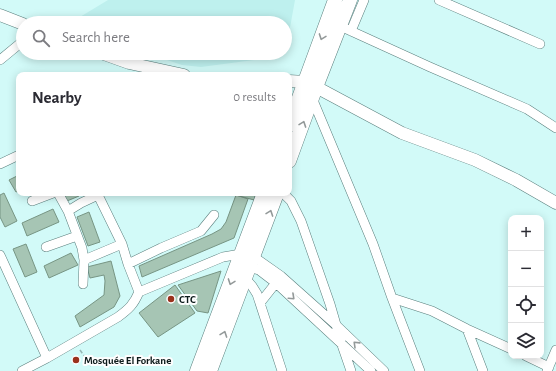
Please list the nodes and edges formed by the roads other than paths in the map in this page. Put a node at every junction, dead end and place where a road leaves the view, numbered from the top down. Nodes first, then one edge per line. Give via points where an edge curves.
1 (335, 0) edge
2 (350, 0) edge
3 (364, 0) edge
4 (438, 0) edge
5 (0, 15) edge
6 (16, 21) edge
7 (345, 29) junction
8 (540, 44) dead end
9 (16, 47) edge
10 (0, 60) edge
11 (121, 60) edge
12 (170, 72) edge
13 (292, 82) edge
14 (311, 89) junction
15 (292, 120) edge
16 (556, 128) edge
17 (292, 151) edge
18 (16, 156) edge
19 (0, 164) edge
20 (44, 196) edge
21 (60, 196) edge
22 (94, 196) edge
23 (99, 196) edge
24 (263, 196) edge
25 (276, 196) edge
26 (287, 196) edge
27 (32, 201) dead end
28 (556, 203) edge
29 (68, 211) junction
30 (214, 216) dead end
31 (77, 236) junction
32 (122, 244) junction
33 (46, 246) dead end
34 (0, 255) edge
35 (84, 260) junction
36 (128, 264) junction
37 (245, 264) junction
38 (279, 279) junction
39 (83, 284) dead end
40 (139, 292) junction
41 (392, 298) junction
42 (260, 303) junction
43 (336, 325) junction
44 (467, 329) junction
45 (340, 342) junction
46 (508, 348) edge
47 (556, 350) edge
48 (47, 358) junction
49 (531, 359) edge
50 (548, 369) edge
51 (22, 371) edge
52 (198, 371) edge
53 (210, 371) edge
54 (282, 371) edge
55 (351, 371) edge
56 (371, 371) edge
57 (384, 371) edge
58 (420, 371) edge
59 (483, 371) edge

1 -> 14 main road
2 - 7 main road
3 - 7 street
4 - 8 street
5 - 6 main road
7 - 14 main road
7 - 16 street via 527,109
9 - 10 street
11 - 12 main road
13 - 14 main road
14 - 15 main road
17 -> 14 main road
14 - 28 main road via 402,133 475,160
14 - 41 street
18 - 19 street
20 - 27 street
21 - 29 street
22 - 29 street
23 - 32 street
24 - 37 main road
37 -> 25 main road
26 - 43 street via 301,221
29 - 31 street
30 - 36 street via 201,231
31 - 33 street
31 - 35 street
32 - 35 street
32 - 36 street
34 - 48 street
35 - 39 street
36 - 40 street
37 - 38 street
37 - 40 street via 223,257
37 - 42 street
37 -> 52 main road
53 -> 37 main road
38 - 42 street
38 - 43 street
38 -> 45 street
40 - 48 street via 135,303 127,311
41 - 44 street via 432,311
41 - 58 street
42 - 54 street
43 - 45 street
57 -> 43 street
44 - 46 street
44 - 59 street
45 - 55 street
45 - 56 street
47 - 50 street
48 - 51 street
49 - 50 street

